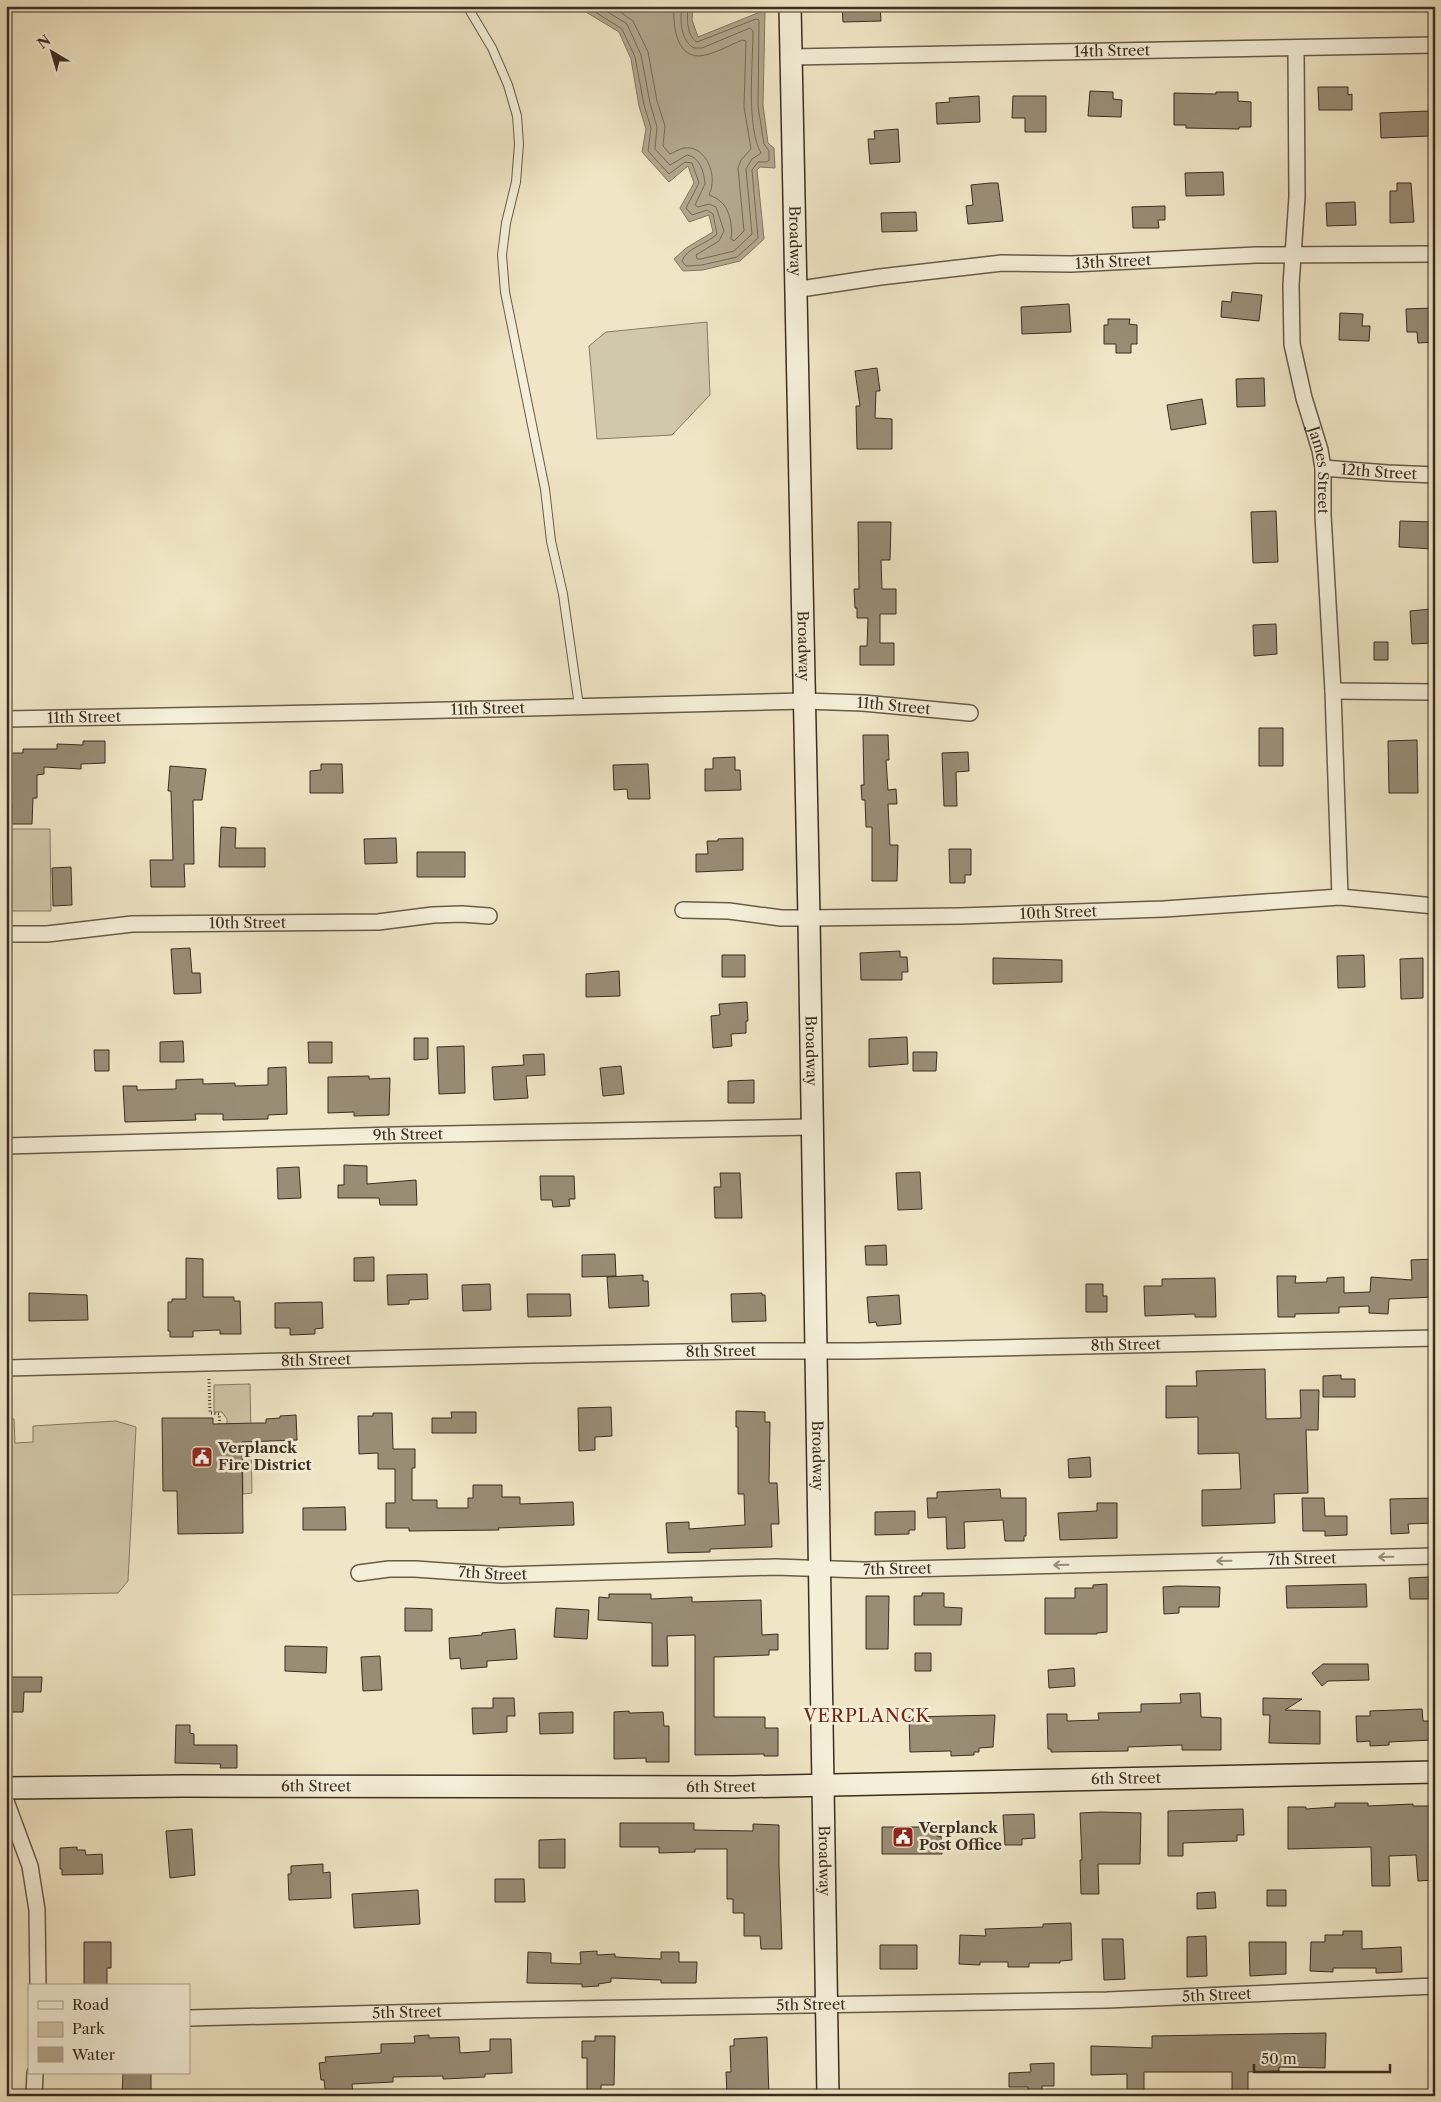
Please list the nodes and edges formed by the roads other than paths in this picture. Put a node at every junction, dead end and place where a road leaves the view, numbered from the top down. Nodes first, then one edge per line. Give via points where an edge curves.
1 (467, 6) edge
2 (790, 6) edge
3 (1435, 45) edge
4 (1296, 48) junction
5 (791, 56) junction
6 (1435, 254) edge
7 (1293, 255) junction
8 (794, 290) junction
9 (1323, 468) junction
10 (1435, 474) edge
11 (1333, 691) junction
12 (1435, 692) edge
13 (804, 701) junction
14 (578, 706) junction
15 (970, 713) dead end
16 (6, 719) edge
17 (1340, 897) junction
18 (1435, 906) edge
19 (682, 910) dead end
20 (489, 916) dead end
21 (809, 918) junction
22 (6, 934) edge
23 (812, 1126) junction
24 (6, 1146) edge
25 (1435, 1338) edge
26 (814, 1352) junction
27 (6, 1368) edge
28 (1435, 1556) edge
29 (820, 1569) junction
30 (359, 1573) dead end
31 (1435, 1772) edge
32 (823, 1785) junction
33 (6, 1788) edge
34 (6, 1801) edge
35 (38, 1984) edge
36 (1435, 1986) edge
37 (826, 2004) junction
38 (190, 2018) edge
39 (35, 2074) edge
40 (34, 2096) edge
41 (828, 2096) edge

1 - 14 lane via 492,48 517,116 516,182 502,255 505,292 545,489
2 - 5 street, Broadway
3 - 4 street, 14th Street
4 - 5 street, 14th Street
4 - 7 street, James Street via 1297,206
5 - 8 street, Broadway
6 - 7 street, 13th Street
7 - 8 street, 13th Street via 1071,264 1002,263
7 - 9 street, James Street via 1292,344
8 - 13 street, Broadway
9 - 10 street, 12th Street
9 - 11 street, James Street
11 - 12 street
11 - 17 street, James Street
13 - 14 street, 11th Street
13 - 15 street, 11th Street via 872,703
13 - 21 street, Broadway
14 - 16 street, 11th Street
17 - 18 street, 10th Street
17 - 21 street, 10th Street via 1164,909
19 - 21 street, 10th Street
20 - 22 street, 10th Street via 433,915 378,922 132,924 47,934
21 - 23 street, Broadway
23 - 24 street, 9th Street
23 - 26 street, Broadway
25 - 26 street, 8th Street
26 - 27 street, 8th Street via 653,1352
26 - 29 street, Broadway
28 -> 29 street, 7th Street
29 - 30 street, 7th Street via 775,1567 502,1575 398,1569
29 - 32 street, Broadway
31 - 32 street, 6th Street
32 - 33 street, 6th Street
32 - 37 street, Broadway
34 - 35 street via 30,1866 37,1910
36 - 37 street, 5th Street via 1107,2000
37 - 38 street, 5th Street
37 - 41 street, Broadway
39 - 40 street

